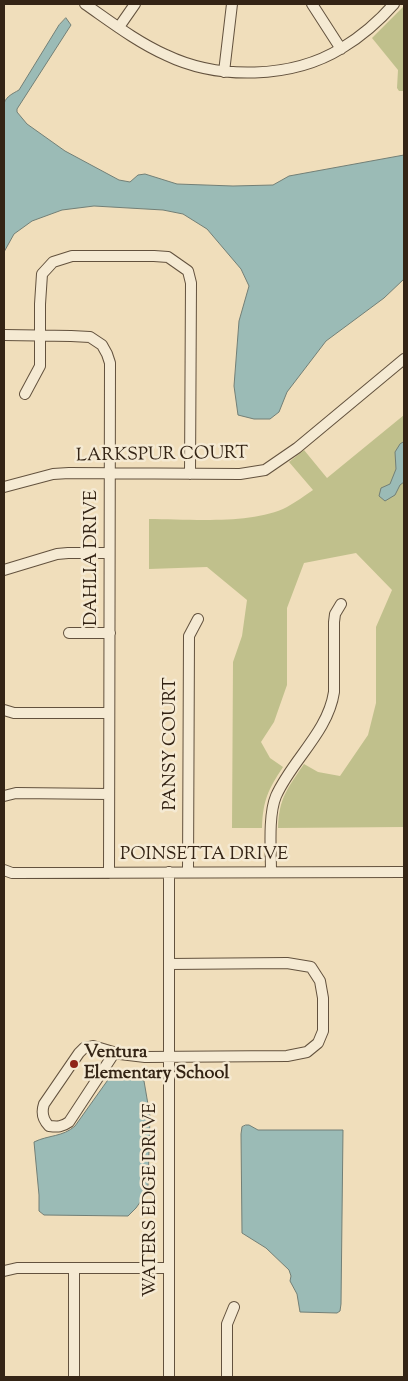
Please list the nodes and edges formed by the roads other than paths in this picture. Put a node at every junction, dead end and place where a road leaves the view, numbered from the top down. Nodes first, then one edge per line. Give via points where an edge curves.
1 (85, 4) edge
2 (135, 4) edge
3 (232, 4) edge
4 (312, 4) edge
5 (394, 4) edge
6 (119, 27) junction
7 (341, 48) junction
8 (224, 72) junction
9 (4, 335) edge
10 (40, 336) junction
11 (404, 359) edge
12 (25, 394) dead end
13 (110, 473) junction
14 (190, 474) junction
15 (4, 487) edge
16 (109, 553) junction
17 (4, 570) edge
18 (341, 604) dead end
19 (198, 619) dead end
20 (69, 633) dead end
21 (110, 633) junction
22 (4, 710) edge
23 (109, 713) junction
24 (109, 794) junction
25 (4, 796) edge
26 (4, 870) edge
27 (169, 872) junction
28 (188, 872) junction
29 (271, 872) junction
30 (404, 872) edge
31 (109, 873) junction
32 (168, 964) junction
33 (114, 1052) junction
34 (168, 1056) junction
35 (74, 1268) junction
36 (168, 1268) junction
37 (4, 1271) edge
38 (234, 1306) dead end
39 (74, 1377) edge
40 (169, 1377) edge
41 (227, 1377) edge

1 - 6 street
2 - 6 street
3 - 8 street
4 - 7 street
5 - 7 street via 375,24
6 - 8 street via 167,56
7 - 8 street via 319,59 279,70
9 - 10 street, DAHLIA DRIVE
10 - 12 street via 40,366
10 - 13 street, DAHLIA DRIVE via 90,337 102,345 107,354 110,363
10 - 14 street via 42,274 53,262 72,256 154,256 168,257 188,271 192,293
11 - 14 street, LARKSPUR COURT via 297,448 265,470 240,474
13 - 14 street, LARKSPUR COURT
13 - 15 street, LARKSPUR COURT via 53,474
13 - 16 street, DAHLIA DRIVE
16 - 17 street via 57,554
16 - 21 street, DAHLIA DRIVE
18 - 29 street via 334,622 332,701 324,723 276,797 272,811
19 - 28 street, PANSY COURT via 189,636
20 - 21 street
21 - 23 street, DAHLIA DRIVE
22 - 23 street via 14,714
23 - 24 street, DAHLIA DRIVE
24 - 25 street via 16,793
24 - 31 street, DAHLIA DRIVE
26 - 31 street, POINSETTA DRIVE via 12,873
27 - 28 street, POINSETTA DRIVE
27 - 31 street, POINSETTA DRIVE
27 - 32 street, WATERS EDGE DRIVE
28 - 29 street, POINSETTA DRIVE
29 - 30 street, POINSETTA DRIVE
32 - 34 street, WATERS EDGE DRIVE
32 - 34 street via 287,963 311,967 320,981 324,998 323,1031 318,1043 307,1052 287,1056
33 - 33 street via 88,1046 79,1053 42,1108 43,1118 50,1126 64,1126 69,1122
33 - 34 street via 145,1057
34 - 36 street, WATERS EDGE DRIVE
35 - 36 street
35 - 37 street
35 - 39 street
36 - 40 street, WATERS EDGE DRIVE
38 - 41 street via 227,1324

